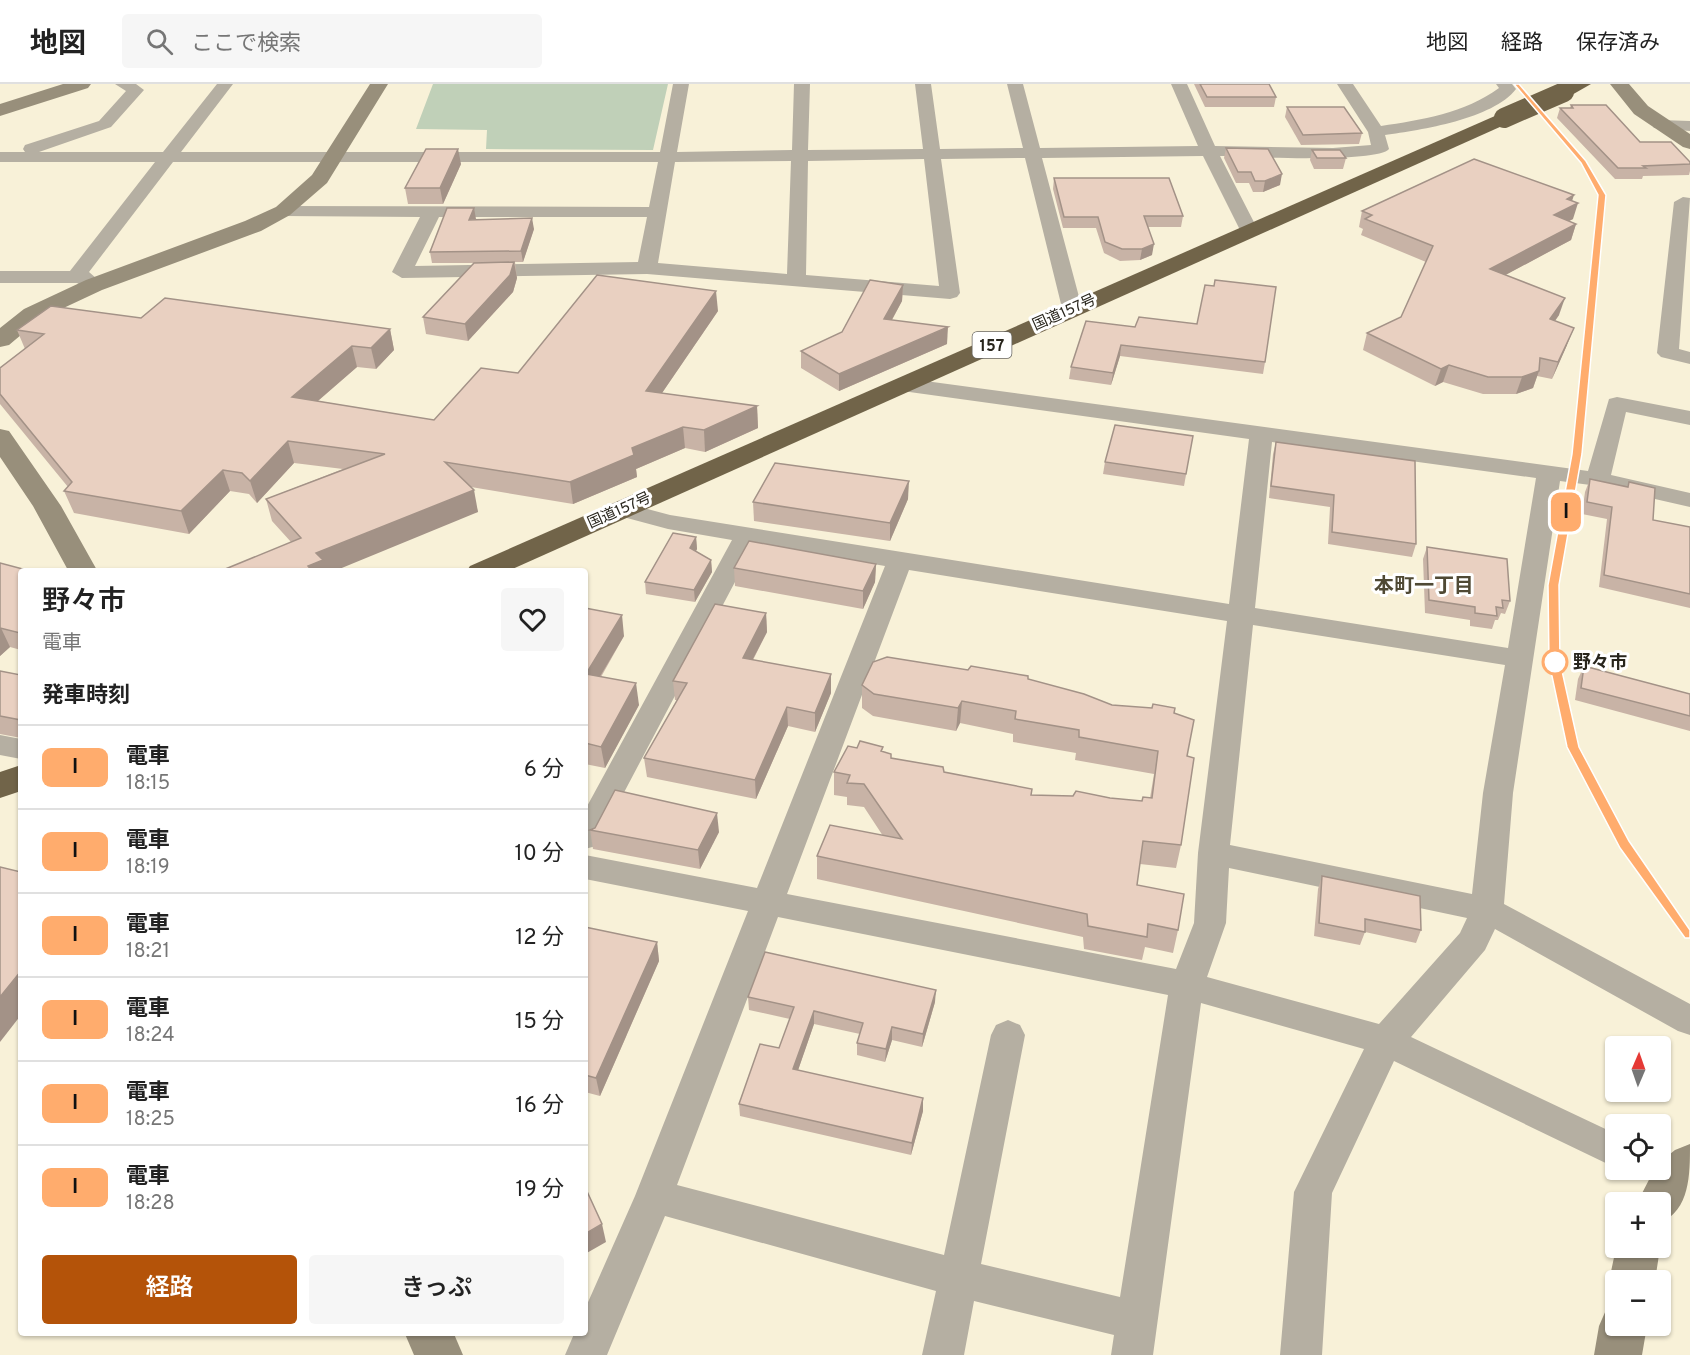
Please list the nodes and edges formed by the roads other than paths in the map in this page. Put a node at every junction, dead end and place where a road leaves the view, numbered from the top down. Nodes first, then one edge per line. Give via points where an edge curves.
1 (82, 84) edge
2 (123, 84) edge
3 (225, 84) edge
4 (379, 84) edge
5 (681, 84) edge
6 (802, 84) edge
7 (923, 84) edge
8 (1015, 84) edge
9 (1179, 84) edge
10 (1345, 84) edge
11 (1504, 84) edge
12 (1582, 84) edge
13 (1626, 86) edge
14 (0, 110) edge
15 (1660, 125) junction
16 (1690, 126) edge
17 (1376, 132) junction
18 (1690, 143) edge
19 (1209, 151) junction
20 (932, 153) junction
21 (1032, 153) junction
22 (799, 155) junction
23 (172, 156) junction
24 (336, 156) junction
25 (3, 157) edge
26 (667, 157) junction
27 (1690, 203) edge
28 (283, 211) junction
29 (432, 212) junction
30 (657, 212) junction
31 (1249, 230) junction
32 (647, 268) junction
33 (0, 276) edge
34 (88, 281) junction
35 (796, 282) junction
36 (1072, 308) junction
37 (0, 340) edge
38 (1690, 358) edge
39 (903, 385) junction
40 (1690, 418) edge
41 (1261, 435) junction
42 (0, 437) edge
43 (1549, 473) junction
44 (1598, 479) junction
45 (1690, 500) edge
46 (621, 509) junction
47 (747, 535) junction
48 (900, 561) junction
49 (82, 568) edge
50 (489, 568) edge
51 (1241, 614) junction
52 (1517, 658) junction
53 (0, 745) edge
54 (18, 748) edge
55 (18, 778) edge
56 (0, 786) edge
57 (588, 832) edge
58 (1214, 853) junction
59 (588, 868) edge
60 (767, 903) junction
61 (1487, 910) junction
62 (1187, 985) junction
63 (1690, 1021) edge
64 (1008, 1035) dead end
65 (1386, 1041) junction
66 (1605, 1147) edge
67 (654, 1196) junction
68 (958, 1278) junction
69 (430, 1336) edge
70 (1621, 1336) edge
71 (1135, 1338) edge
72 (439, 1355) edge
73 (586, 1355) edge
74 (943, 1355) edge
75 (1301, 1355) edge
76 (1618, 1355) edge

1 - 14 street
2 - 25 street via 136,90 105,124
3 - 23 street
4 - 24 street
5 - 26 street
6 - 22 street
7 - 20 street
8 - 21 street
9 - 19 street
10 - 17 street
11 - 17 street via 1508,89 1501,96 1469,109 1409,127
12 - 31 highway, 国道157号 / 157, bridge
13 - 15 street via 1641,110
15 - 16 street
15 - 18 street
17 - 19 street via 1381,149 1333,153
19 - 21 street
19 - 31 street
20 - 21 street
20 - 22 street
20 - 35 street via 950,293
21 - 36 street
22 - 26 street
22 - 35 street
23 - 24 street
23 - 25 street
23 - 34 street via 79,272
24 - 26 street
24 - 28 street via 313,188
26 - 30 street
27 - 38 street via 1683,202 1668,354
28 - 29 street
28 - 34 street via 254,226
29 - 30 street
29 - 32 street via 402,272
30 - 32 street
31 - 36 highway, 国道157号 / 157
32 - 35 street
33 - 34 street
34 - 37 street via 32,314
36 - 39 highway, 国道157号 / 157
39 - 41 street
39 - 46 highway, 国道157号 / 157
40 - 44 street via 1617,404
41 - 43 street
41 - 51 street
42 - 49 street via 47,506
43 - 44 street
43 - 52 street
44 - 45 street
46 - 47 street via 668,522
46 - 50 highway, 国道157号 / 157
47 - 48 street
47 - 57 street
48 - 51 street
48 - 60 street
51 - 52 street
51 - 58 street
52 - 61 street
53 - 54 street
55 - 56 highway
58 - 61 street
58 - 62 street via 1210,923
59 - 60 street
60 - 62 street
60 - 67 street
61 - 63 street
61 - 65 street via 1473,941
62 - 65 street
62 - 71 street
64 - 68 street
65 - 66 street
65 - 75 street via 1313,1192
67 - 68 street
67 - 73 street
68 - 71 street
68 - 74 street
69 - 72 street
70 - 76 street

